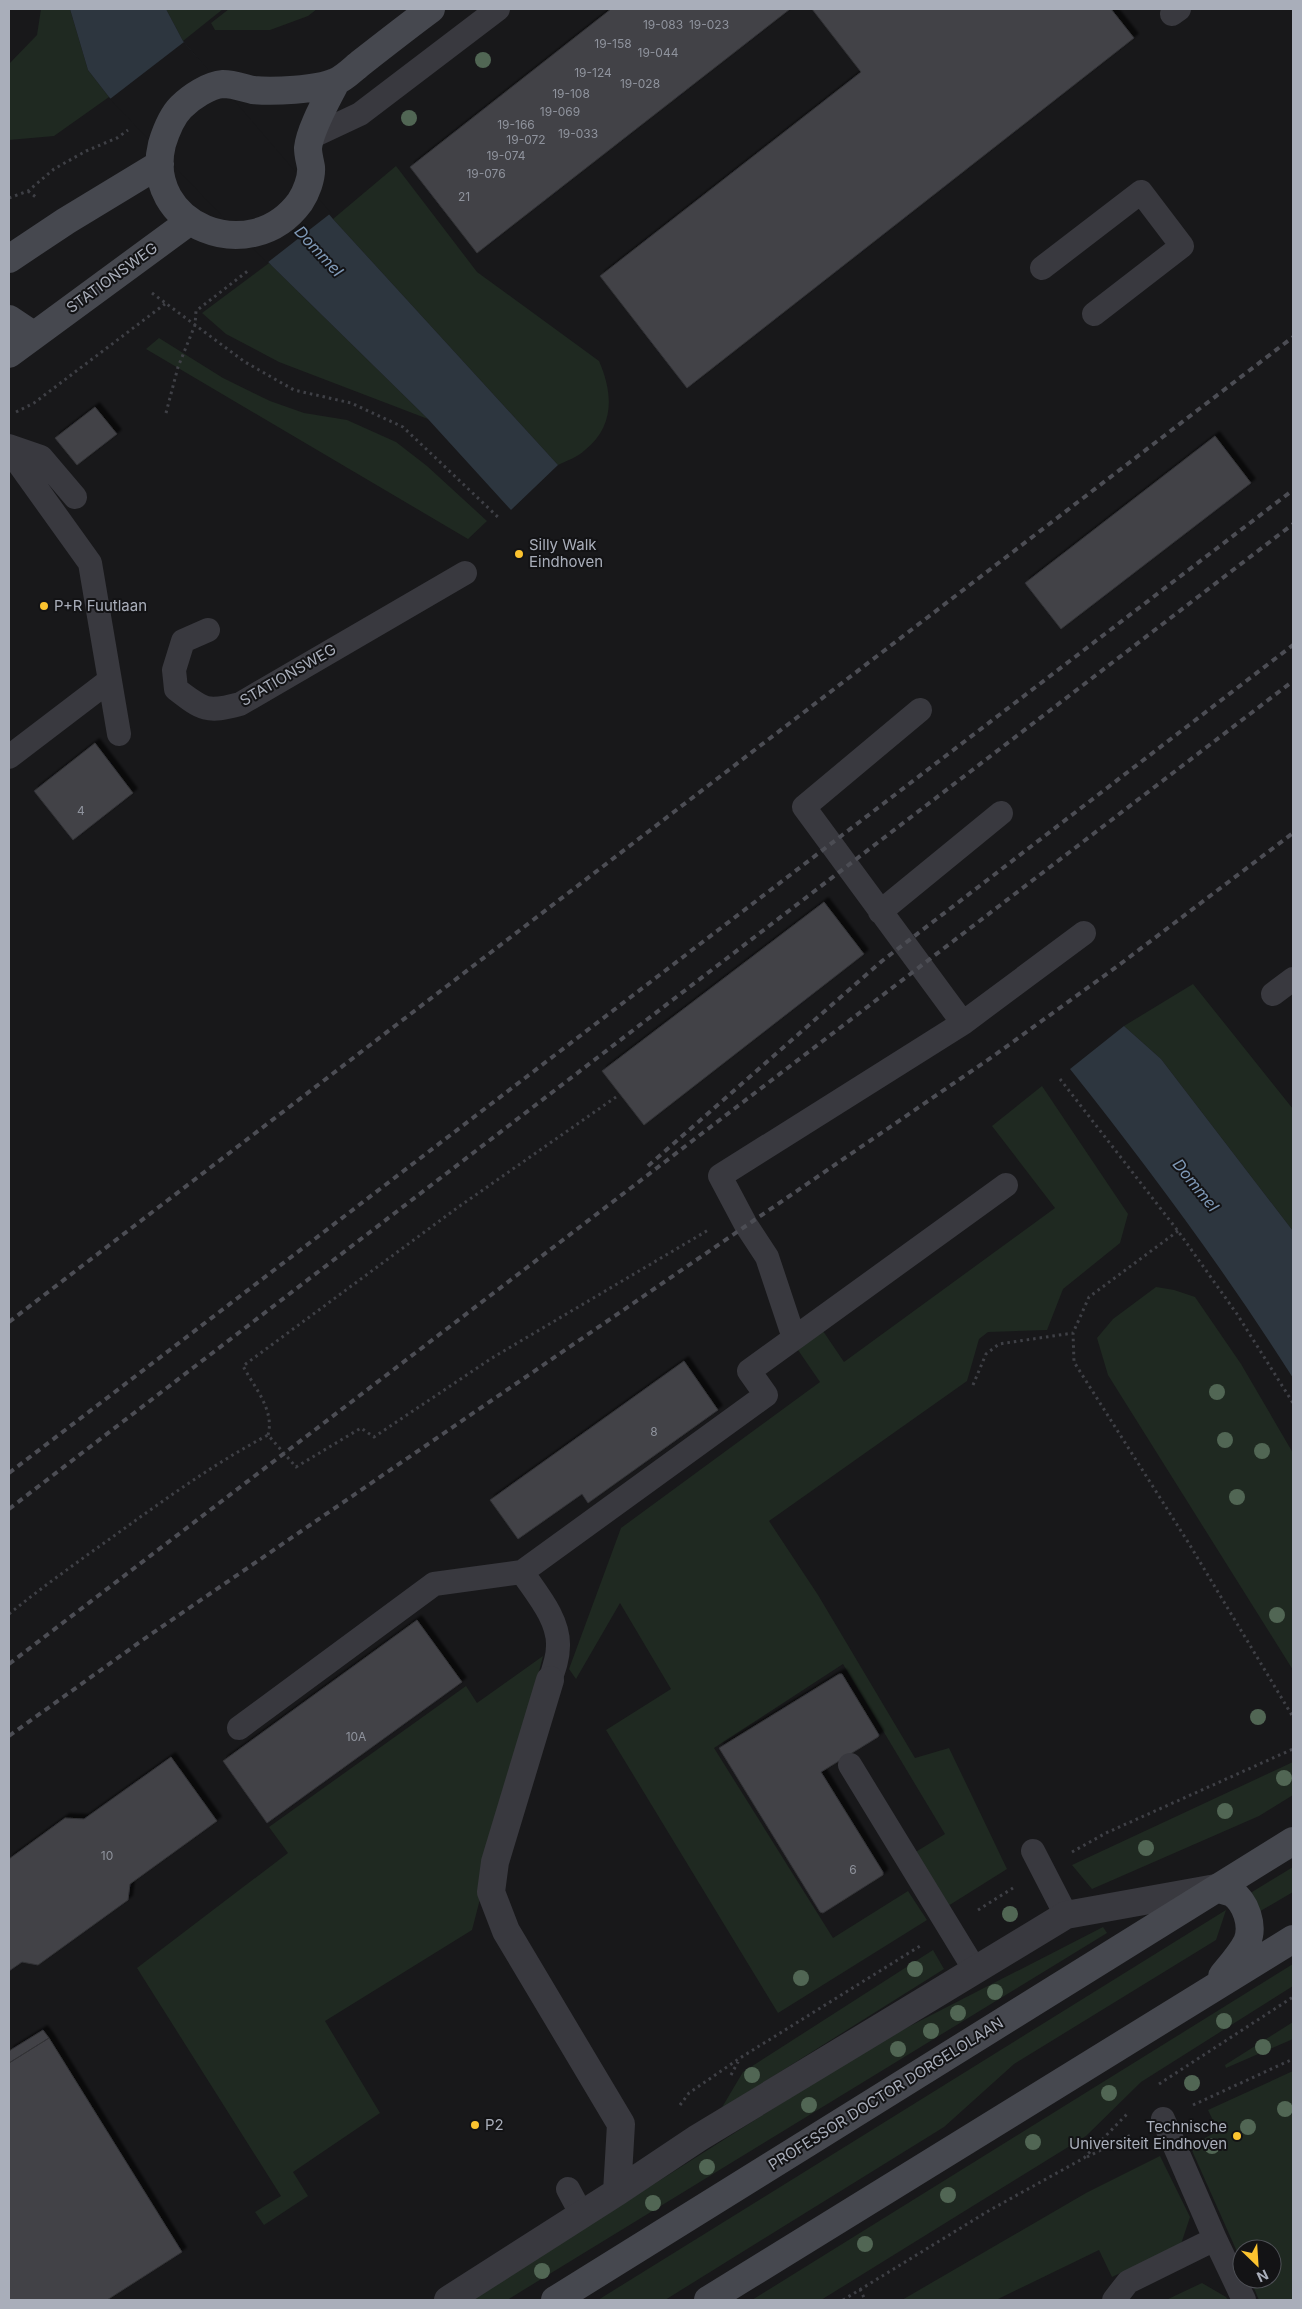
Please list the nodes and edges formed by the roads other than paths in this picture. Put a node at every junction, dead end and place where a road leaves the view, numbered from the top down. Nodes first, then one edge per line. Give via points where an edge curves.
1 (431, 9) edge
2 (498, 9) edge
3 (336, 82) junction
4 (311, 137) junction
5 (160, 158) junction
6 (190, 221) junction
7 (9, 259) edge
8 (1042, 268) dead end
9 (1094, 314) dead end
10 (9, 319) edge
11 (33, 335) junction
12 (9, 354) edge
13 (9, 446) edge
14 (9, 450) edge
15 (75, 497) dead end
16 (465, 573) dead end
17 (208, 630) dead end
18 (110, 680) junction
19 (920, 710) dead end
20 (119, 734) dead end
21 (9, 758) edge
22 (1001, 813) dead end
23 (880, 912) junction
24 (1084, 933) dead end
25 (1293, 979) edge
26 (1273, 994) dead end
27 (963, 1023) junction
28 (1006, 1185) dead end
29 (794, 1338) junction
30 (522, 1572) junction
31 (550, 1680) joint
32 (239, 1728) dead end
33 (850, 1766) dead end
34 (1293, 1841) edge
35 (1038, 1860) road end
36 (1217, 1888) junction
37 (1066, 1915) junction
38 (1293, 1939) edge
39 (975, 1970) junction
40 (1212, 1989) junction
41 (1163, 2119) dead end
42 (568, 2189) dead end
43 (617, 2192) junction
44 (582, 2215) junction
45 (1215, 2239) junction
46 (448, 2300) edge
47 (555, 2300) edge
48 (708, 2300) edge
49 (1114, 2300) edge
50 (1244, 2300) edge

1 - 3 main road
2 - 4 lane via 360,114
3 - 4 main road
3 - 5 main road via 278,92 223,84 199,93 180,108 166,128
4 - 6 main road via 308,148 310,178 302,200 276,226 260,233 223,235
5 - 6 main road via 168,196
5 - 7 main road
6 - 11 main road, STATIONSWEG
8 - 9 lane via 1141,192 1182,246
10 - 11 main road
11 - 12 main road, STATIONSWEG
13 - 15 lane via 41,457
14 - 18 lane via 90,563
16 - 17 lane, STATIONSWEG via 240,704 216,710 195,704 176,689 174,670 183,641
18 - 20 lane
18 - 21 lane
19 - 23 lane via 804,807
22 - 23 lane
23 - 27 lane
24 - 27 lane
25 - 26 lane
27 - 29 lane via 720,1176 746,1226 767,1257
28 - 29 lane
29 - 30 lane via 749,1371 766,1394
30 - 31 lane via 555,1627 558,1644
30 - 32 lane via 434,1584
31 - 43 street via 495,1862 491,1892 506,1931 621,2124
33 - 39 lane
34 - 36 main road, PROFESSOR DOCTOR DORGELOLAAN
35 - 37 lane
36 - 37 street, PROFESSOR DOCTOR DORGELOLAAN
36 - 40 main road via 1238,1899 1248,1914 1250,1927 1248,1940
36 - 47 main road, PROFESSOR DOCTOR DORGELOLAAN
37 - 39 street, PROFESSOR DOCTOR DORGELOLAAN
38 - 40 main road
39 - 43 street, PROFESSOR DOCTOR DORGELOLAAN via 698,2138
40 - 48 main road
41 - 45 lane
42 - 44 lane
43 - 44 street, PROFESSOR DOCTOR DORGELOLAAN
44 - 46 street, PROFESSOR DOCTOR DORGELOLAAN
45 - 49 lane via 1128,2282
45 - 50 lane

